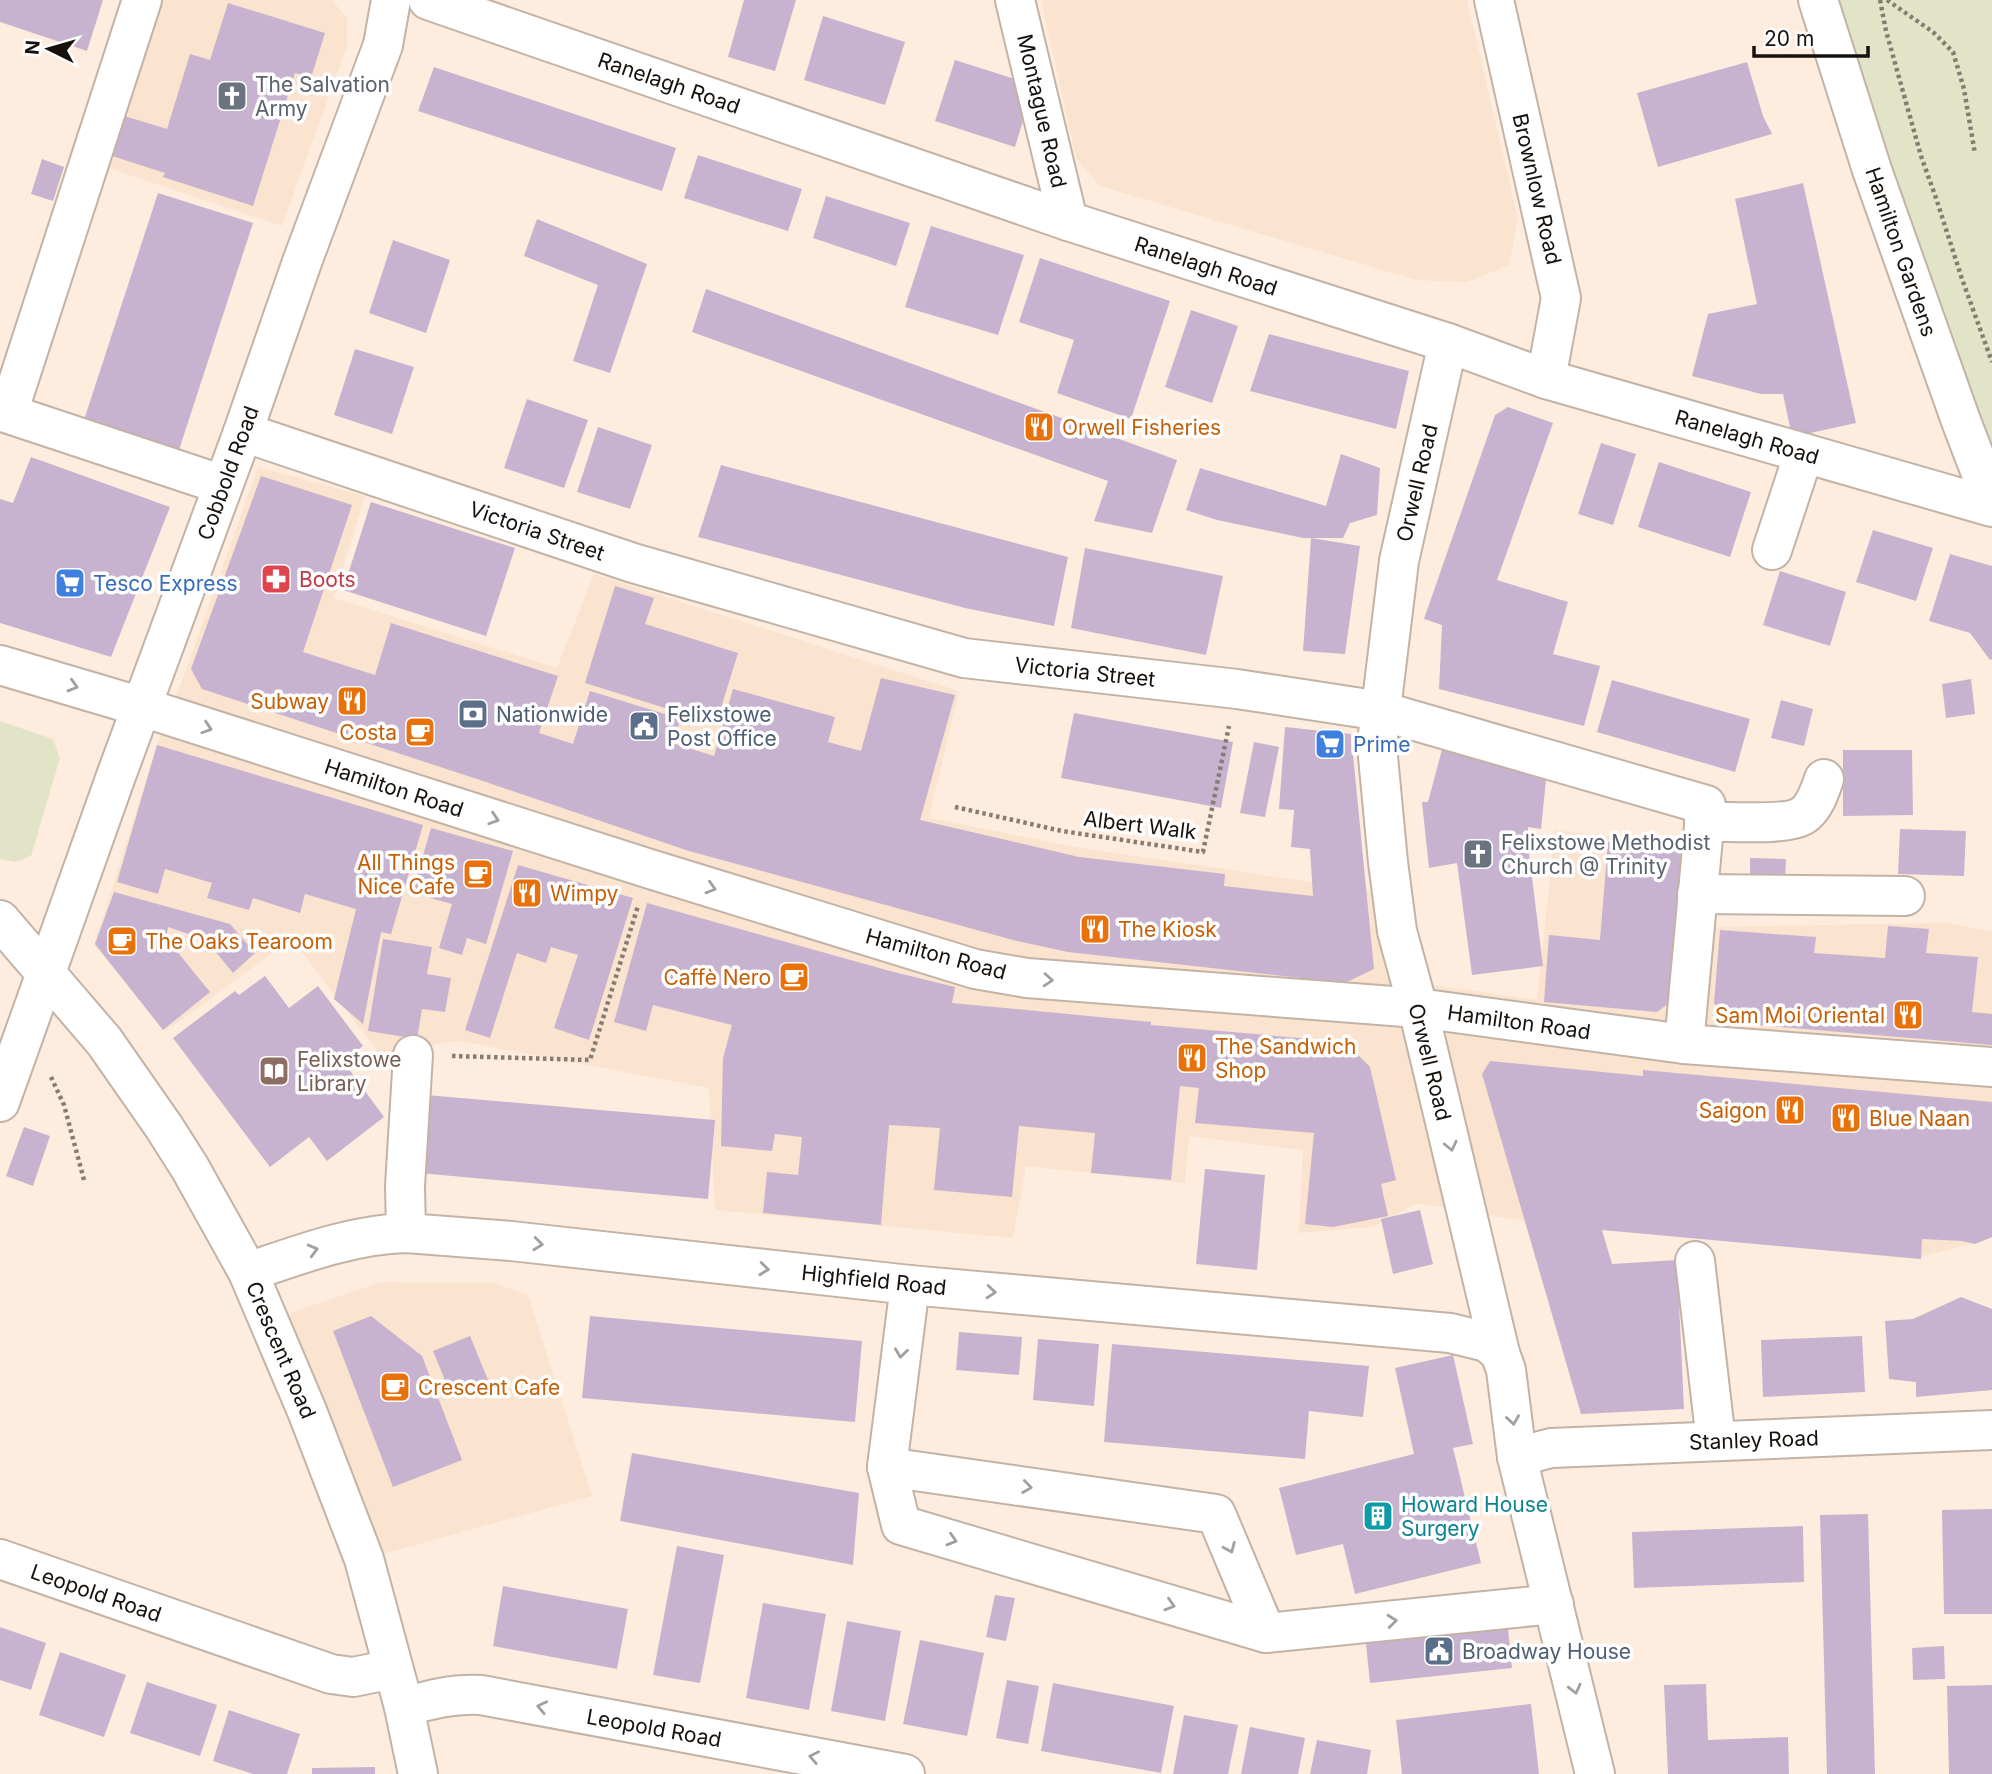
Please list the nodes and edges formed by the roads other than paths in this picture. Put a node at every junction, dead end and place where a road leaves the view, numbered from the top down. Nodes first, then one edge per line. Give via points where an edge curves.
1 (142, 0) edge
2 (391, 0) edge
3 (428, 0) edge
4 (1015, 0) edge
5 (1494, 0) edge
6 (1818, 0) edge
7 (1068, 221) junction
8 (1448, 343) junction
9 (1546, 379) junction
10 (4, 412) edge
11 (243, 432) junction
12 (1804, 453) junction
13 (223, 485) junction
14 (1992, 504) edge
15 (1772, 550) dead end
16 (0, 665) edge
17 (142, 707) junction
18 (1381, 711) junction
19 (1824, 779) dead end
20 (1704, 822) junction
21 (1698, 894) junction
22 (1905, 896) dead end
23 (0, 920) edge
24 (47, 973) junction
25 (1418, 1008) junction
26 (1684, 1044) junction
27 (413, 1055) road end
28 (1992, 1067) edge
29 (0, 1102) edge
30 (406, 1233) junction
31 (1695, 1261) dead end
32 (248, 1272) junction
33 (910, 1285) junction
34 (1500, 1353) junction
35 (1992, 1430) edge
36 (1716, 1441) junction
37 (1517, 1457) junction
38 (887, 1467) junction
39 (0, 1559) edge
40 (1554, 1605) junction
41 (1266, 1633) junction
42 (393, 1669) junction
43 (404, 1707) junction
44 (418, 1774) edge
45 (905, 1774) edge
46 (1595, 1774) edge

1 - 10 street
2 - 11 street, Cobbold Road via 383,45
3 - 7 street, Ranelagh Road
4 - 7 street, Montague Road
5 - 9 street, Brownlow Road via 1562,298
6 - 14 street, Hamilton Gardens via 1872,170
7 - 8 street, Ranelagh Road
8 - 9 street, Ranelagh Road
8 - 18 street, Orwell Road via 1399,561
9 - 12 street, Ranelagh Road
10 - 13 street
11 - 13 street, Cobbold Road
11 - 18 street, Victoria Street via 633,563 964,658 1237,689
12 - 14 street, Ranelagh Road
12 - 15 street
13 - 17 street, Cobbold Road
16 -> 17 street, Hamilton Road
17 - 24 street, Cobbold Road
17 -> 25 street, Hamilton Road via 975,969 1027,978
18 - 20 street, Victoria Street via 1706,805
18 - 25 street, Orwell Road via 1378,757 1388,862 1397,932
19 - 20 street via 1802,816
20 - 21 street
21 - 22 street
21 - 26 street
23 - 24 street
24 - 29 street, Cobbold Road
24 - 32 street, Crescent Road via 104,1041 164,1127
25 - 26 street, Hamilton Road
25 -> 34 street, Orwell Road
26 - 28 street, Hamilton Road
27 - 30 street via 404,1186
32 -> 30 street, Highfield Road via 330,1246
30 -> 33 street, Highfield Road
31 - 36 street
32 - 42 street, Crescent Road via 364,1559
33 -> 34 street, Highfield Road via 1450,1333 1487,1342
33 -> 38 street
34 -> 37 street, Orwell Road
35 - 36 street, Stanley Road
36 - 37 street, Stanley Road via 1551,1448
37 - 40 street, Orwell Road
38 -> 41 street via 901,1525
38 -> 41 street via 1216,1514
39 - 42 street, Leopold Road via 331,1674 353,1678
41 -> 40 street
40 -> 46 street, Orwell Road
42 - 43 street, Crescent Road
43 - 44 street, Crescent Road
45 -> 43 street, Leopold Road via 481,1695 464,1693

